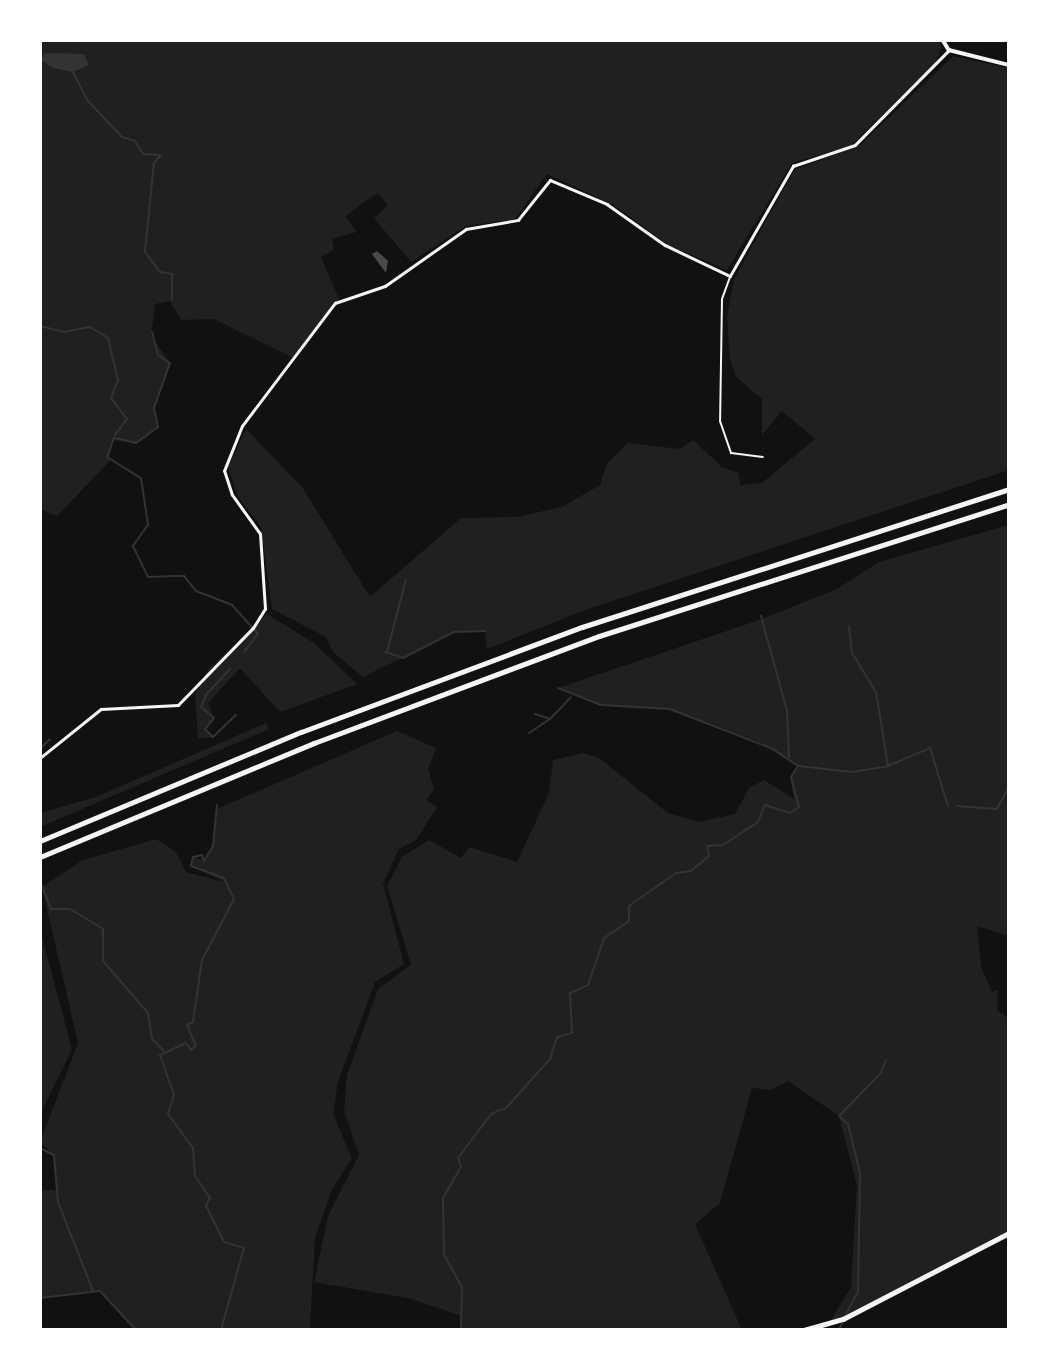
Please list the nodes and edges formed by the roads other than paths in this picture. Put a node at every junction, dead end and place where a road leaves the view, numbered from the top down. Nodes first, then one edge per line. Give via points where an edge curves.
1 (943, 40) edge
2 (949, 50) junction
3 (1009, 65) edge
4 (730, 276) junction
5 (763, 457) dead end
6 (1009, 489) edge
7 (1009, 504) edge
8 (40, 758) edge
9 (40, 841) edge
10 (40, 857) edge
11 (1009, 1233) edge
12 (804, 1330) edge

1 - 2 street
2 - 3 street
2 - 4 street via 855,145 793,166
4 - 5 lane via 722,299 720,421 731,453
4 - 8 street via 665,245 607,204 550,180 518,220 466,229 385,286 335,303 242,426 224,471 232,495 260,534 265,609 253,628 178,705 101,709
6 - 9 highway via 558,636 276,742
7 - 10 highway via 561,650
11 - 12 main road via 843,1319

